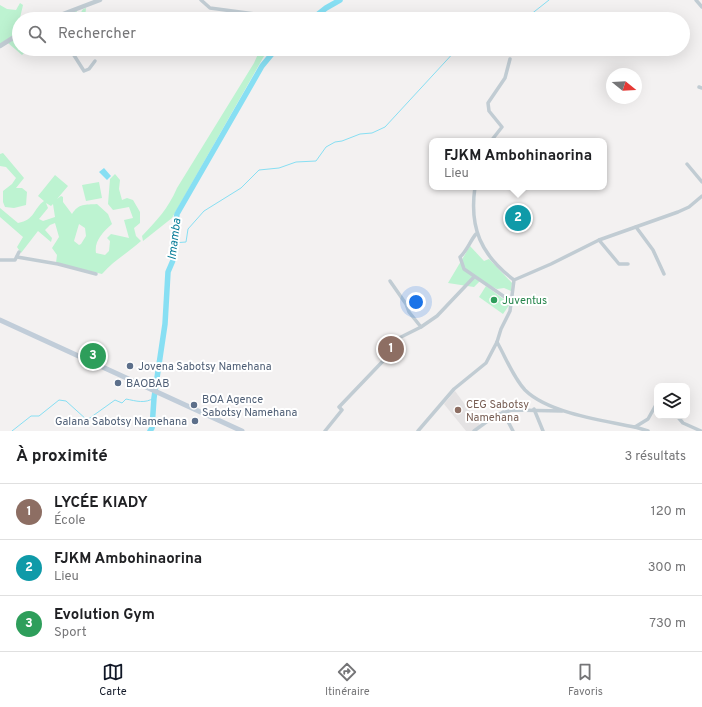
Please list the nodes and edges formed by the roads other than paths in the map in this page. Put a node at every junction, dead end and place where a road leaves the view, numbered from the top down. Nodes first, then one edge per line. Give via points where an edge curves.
1 (88, 0) edge
2 (100, 0) edge
3 (201, 0) edge
4 (696, 0) edge
5 (95, 2) junction
6 (702, 7) edge
7 (69, 12) edge
8 (240, 12) edge
9 (12, 38) edge
10 (0, 46) edge
11 (74, 56) edge
12 (510, 59) dead end
13 (96, 61) dead end
14 (493, 138) edge
15 (687, 164) dead end
16 (702, 182) edge
17 (475, 190) edge
18 (702, 196) edge
19 (636, 227) junction
20 (476, 234) junction
21 (600, 240) junction
22 (19, 252) dead end
23 (17, 257) junction
24 (0, 260) edge
25 (628, 264) dead end
26 (96, 274) dead end
27 (664, 274) dead end
28 (474, 277) junction
29 (514, 280) junction
30 (390, 281) dead end
31 (512, 302) junction
32 (0, 320) edge
33 (421, 327) junction
34 (498, 342) junction
35 (654, 408) edge
36 (534, 409) junction
37 (567, 411) junction
38 (503, 412) junction
39 (680, 419) edge
40 (635, 427) junction
41 (242, 431) edge
42 (325, 431) edge
43 (418, 431) edge
44 (474, 431) edge
45 (513, 431) edge
46 (543, 431) edge
47 (648, 431) edge
48 (701, 431) edge

1 - 5 street
2 - 5 street
3 - 8 street via 210,8
4 - 6 street
5 - 7 street
9 - 10 street
11 - 13 street via 84,71
12 - 14 street via 505,78 488,103 489,111 502,127
15 - 16 street
17 - 20 street via 473,220
18 - 19 street via 689,207
19 - 21 street
19 - 27 street via 653,250
20 - 28 street via 460,257 464,269
20 - 29 street via 489,257
21 - 25 street via 619,264
21 - 29 street
22 - 23 street
23 - 24 street via 12,261
23 - 26 street
28 - 31 street
28 - 33 street via 437,316
29 - 31 street
30 - 33 street
31 - 34 street
32 - 41 main road
33 - 42 street via 393,343 383,361 343,402 340,407 342,410
34 - 37 street via 516,379 524,389 538,400
34 - 43 street via 486,362 454,389
35 - 40 street via 648,419
36 - 37 street
36 - 38 street
36 - 46 street
37 - 40 street
38 - 44 street via 496,414
38 - 45 street
39 - 48 street
40 - 47 street

